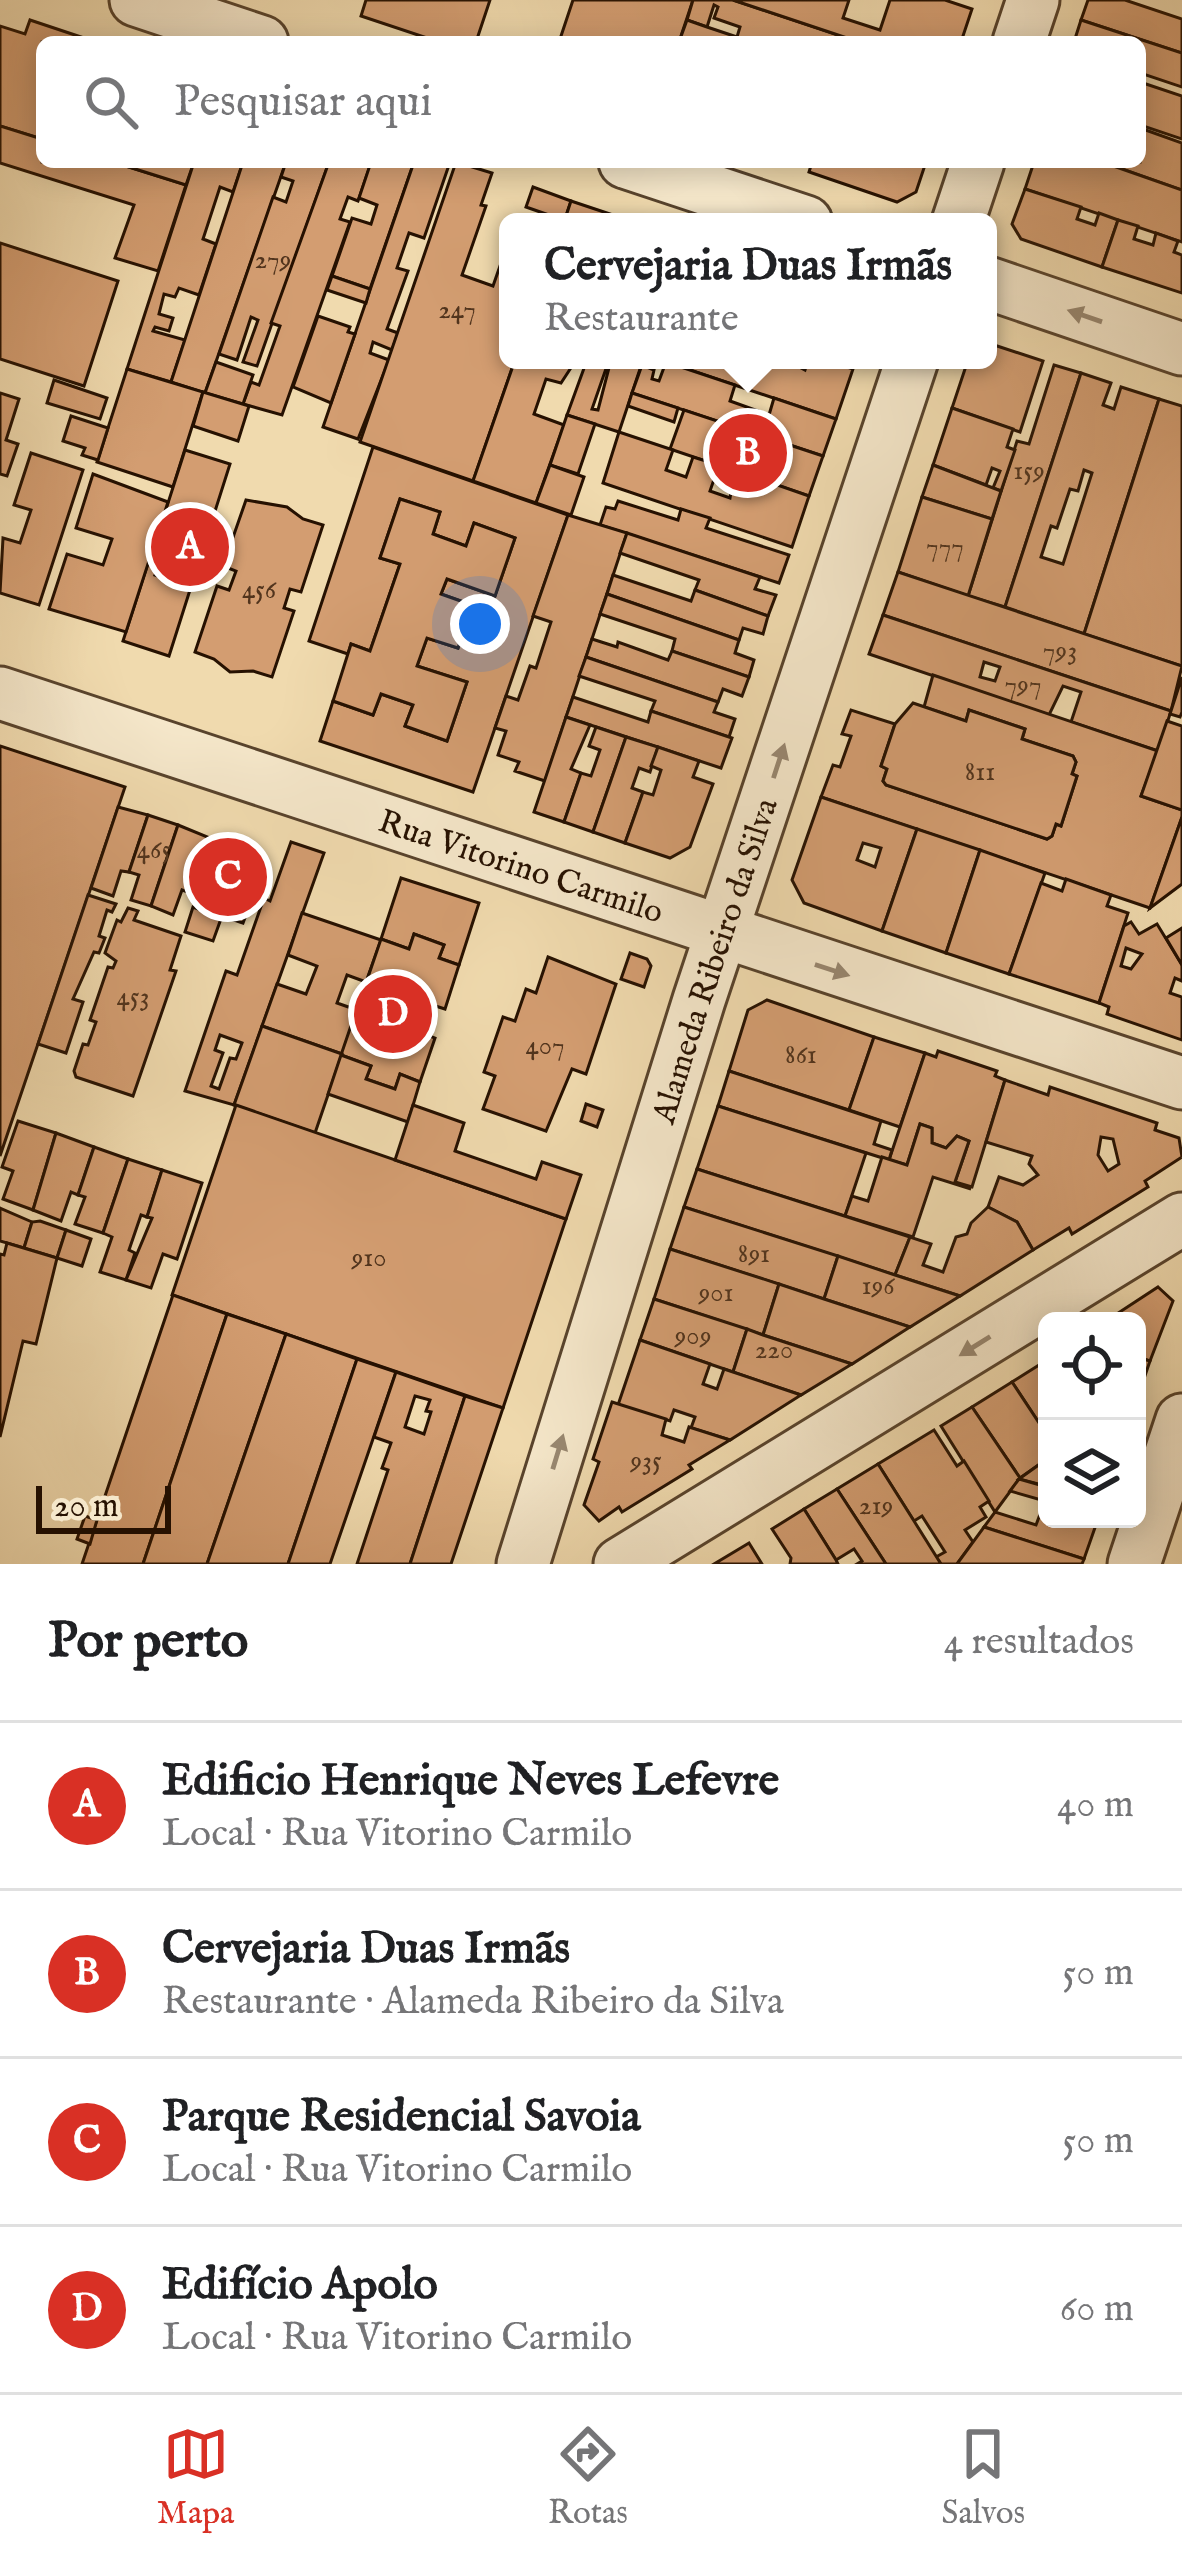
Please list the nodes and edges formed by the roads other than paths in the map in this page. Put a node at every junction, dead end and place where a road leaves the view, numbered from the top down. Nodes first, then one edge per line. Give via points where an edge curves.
1 (136, 0) edge
2 (1033, 0) edge
3 (244, 36) edge
4 (1020, 36) edge
5 (643, 168) edge
6 (976, 168) edge
7 (779, 213) edge
8 (961, 213) edge
9 (997, 286) edge
10 (1182, 349) edge
11 (909, 369) edge
12 (0, 693) edge
13 (721, 932) junction
14 (1182, 1084) edge
15 (1182, 1219) edge
16 (1182, 1420) edge
17 (526, 1561) edge
18 (620, 1564) edge
19 (1134, 1564) edge

1 - 3 street
2 - 4 street
5 - 7 street
6 - 8 street
10 -> 9 street
13 -> 11 street, Alameda Ribeiro da Silva
12 - 13 street, Rua Vitorino Carmilo
13 -> 14 street, Rua Vitorino Carmilo
17 -> 13 street, Alameda Ribeiro da Silva
15 -> 18 street
16 - 19 street

